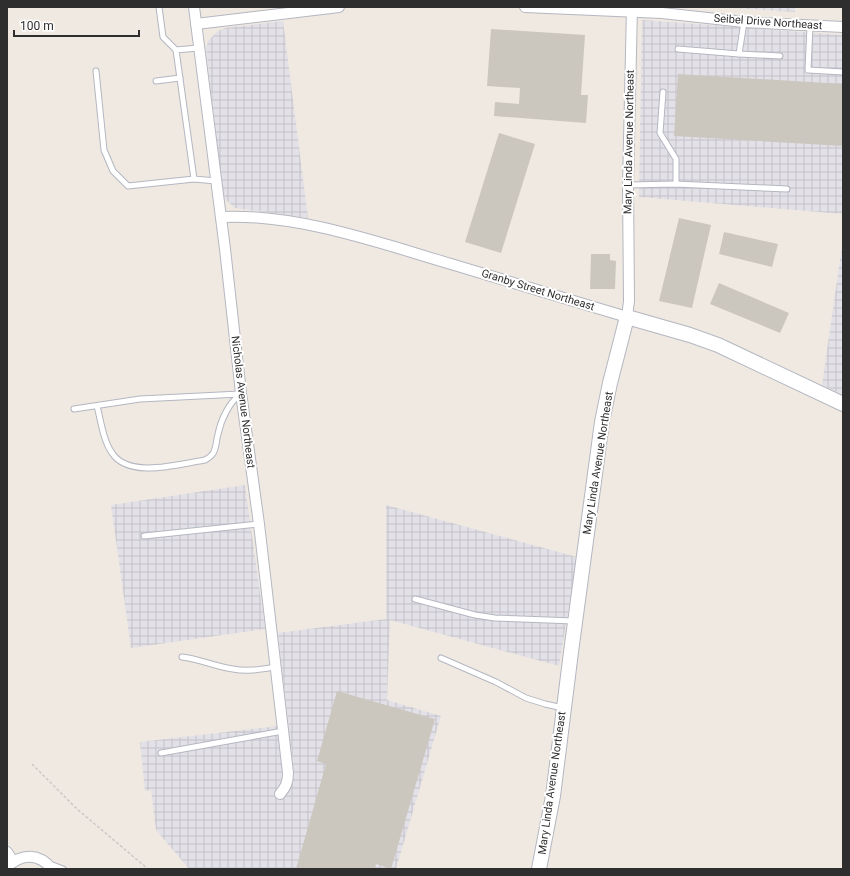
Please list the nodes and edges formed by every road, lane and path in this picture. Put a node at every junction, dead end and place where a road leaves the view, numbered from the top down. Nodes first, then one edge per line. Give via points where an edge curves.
1 (159, 7) edge
2 (194, 7) edge
3 (339, 7) edge
4 (526, 7) edge
5 (631, 9) edge
6 (744, 22) junction
7 (196, 24) junction
8 (810, 26) junction
9 (843, 28) edge
10 (198, 48) junction
11 (678, 49) dead end
12 (176, 50) junction
13 (739, 54) junction
14 (780, 56) dead end
15 (96, 72) dead end
16 (843, 72) edge
17 (180, 78) junction
18 (156, 81) dead end
19 (664, 92) dead end
20 (194, 179) junction
21 (216, 181) junction
22 (628, 184) junction
23 (676, 184) junction
24 (787, 189) dead end
25 (221, 217) junction
26 (627, 317) junction
27 (241, 394) junction
28 (843, 404) edge
29 (97, 406) junction
30 (74, 409) dead end
31 (259, 524) junction
32 (144, 536) dead end
33 (415, 599) dead end
34 (575, 622) junction
35 (182, 657) dead end
36 (441, 658) dead end
37 (276, 667) junction
38 (564, 708) junction
39 (283, 731) junction
40 (161, 753) dead end
41 (32, 764) dead end
42 (280, 794) dead end
43 (7, 852) edge
44 (10, 864) edge
45 (50, 866) edge
46 (62, 869) edge
47 (148, 869) edge
48 (539, 869) edge

1 - 12 lane via 163,36
2 - 7 street, Nicholas Avenue Northeast
3 - 7 street
4 - 5 street, Seibel Drive Northeast
5 - 6 street, Seibel Drive Northeast
5 - 22 street, Mary Linda Avenue Northeast
6 - 8 street, Seibel Drive Northeast
6 - 13 lane
7 - 10 street, Nicholas Avenue Northeast
8 - 9 street, Seibel Drive Northeast
8 - 16 lane via 808,70
10 - 12 lane
10 - 21 street, Nicholas Avenue Northeast
11 - 13 lane
12 - 17 lane
13 - 14 lane
15 - 20 lane via 104,150 113,171 128,186
17 - 18 lane
17 - 20 lane
19 - 23 lane via 660,133 676,159
20 - 21 lane
21 - 25 street, Nicholas Avenue Northeast
22 - 23 lane
22 - 26 street, Mary Linda Avenue Northeast
23 - 24 lane
25 - 26 street, Granby Street Northeast via 288,222 363,238
25 - 27 street, Nicholas Avenue Northeast
26 - 28 street, Granby Street Northeast via 718,345
26 - 34 street, Mary Linda Avenue Northeast via 602,422
27 - 29 lane via 140,399
27 - 29 lane via 232,401 221,424 216,449 209,458 158,467 135,467 116,459 108,446
27 - 31 street, Nicholas Avenue Northeast
29 - 30 lane
31 - 32 lane
31 - 37 street, Nicholas Avenue Northeast
33 - 34 lane via 474,615
34 - 38 street, Mary Linda Avenue Northeast
35 - 37 lane via 203,660 234,670
36 - 38 lane via 526,698
37 - 39 street, Nicholas Avenue Northeast
38 - 48 street, Mary Linda Avenue Northeast via 553,796
39 - 40 lane
39 - 42 street, Nicholas Avenue Northeast via 288,780
41 - 47 path via 77,809
43 - 44 street
44 - 45 street via 31,856
45 - 46 lane

